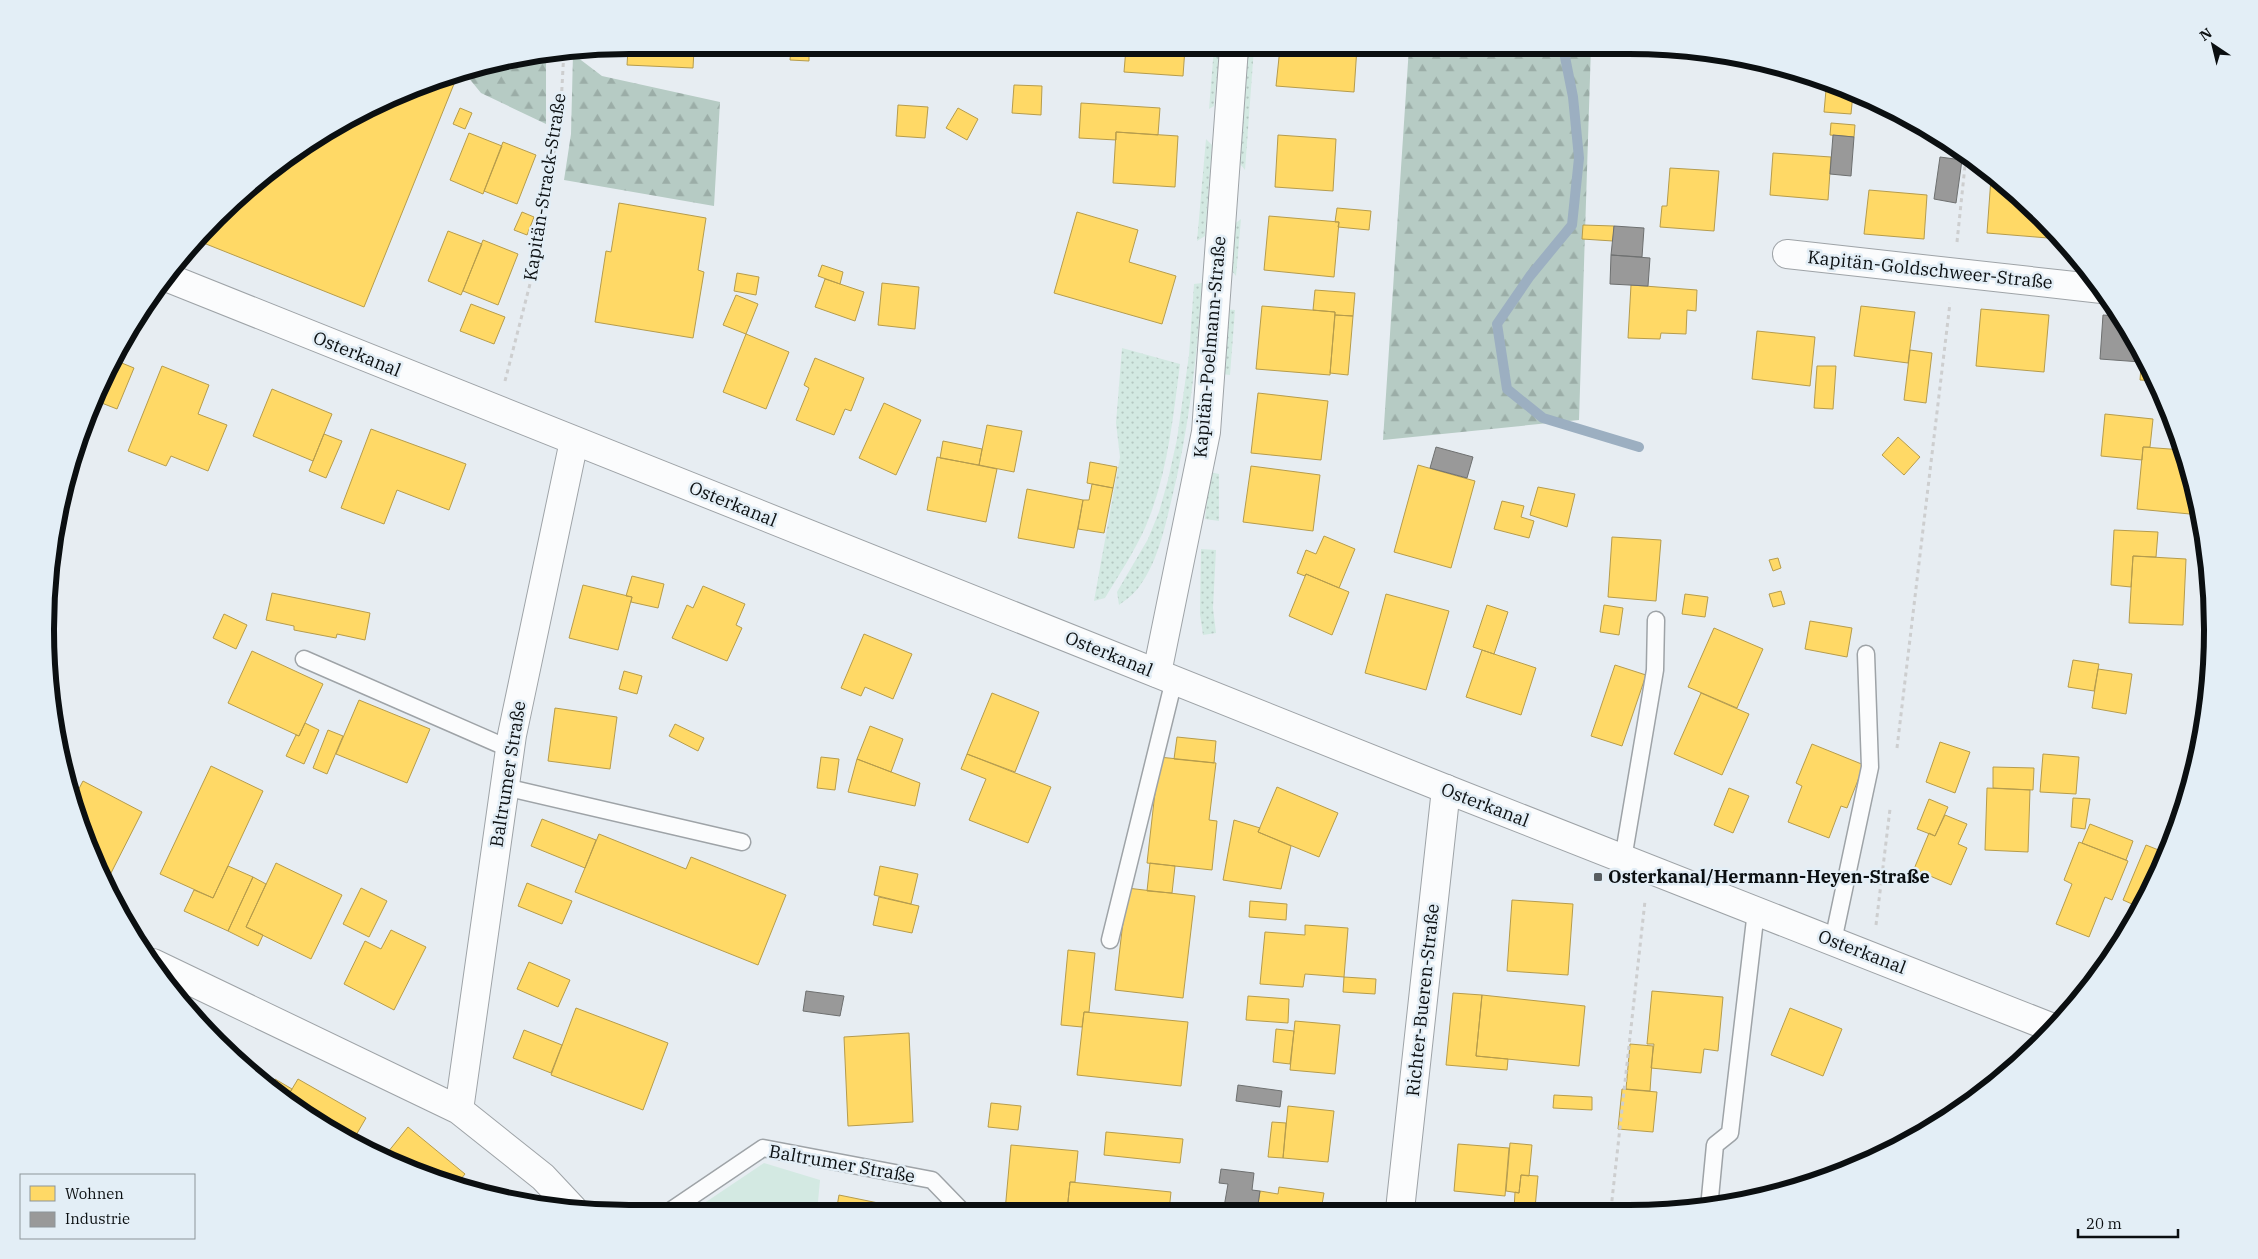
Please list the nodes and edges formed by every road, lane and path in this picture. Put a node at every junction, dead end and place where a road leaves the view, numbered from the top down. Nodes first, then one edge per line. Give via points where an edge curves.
1 (1234, 54) edge
2 (564, 58) edge
3 (1965, 163) edge
4 (1787, 254) dead end
5 (1954, 272) junction
6 (173, 280) edge
7 (2092, 289) edge
8 (498, 410) junction
9 (574, 441) junction
10 (1656, 620) dead end
11 (1866, 654) dead end
12 (304, 659) dead end
13 (1166, 677) junction
14 (510, 749) junction
15 (1896, 753) dead end
16 (505, 787) junction
17 (1446, 789) junction
18 (1890, 802) dead end
19 (742, 842) dead end
20 (1623, 859) junction
21 (1648, 868) junction
22 (1756, 911) junction
23 (1110, 940) dead end
24 (1833, 941) junction
25 (1872, 957) junction
26 (165, 969) edge
27 (2046, 1025) edge
28 (459, 1110) junction
29 (1710, 1199) edge
30 (565, 1201) edge
31 (678, 1205) edge
32 (956, 1205) edge
33 (1401, 1205) edge
34 (1611, 1205) edge

1 - 13 street, Kapitän-Poelmann-Straße via 1206,432
2 - 8 path, Kapitän-Strack-Straße via 561,105 539,249
3 - 5 path
4 - 5 street, Kapitän-Goldschweer-Straße
5 - 7 street, Kapitän-Goldschweer-Straße
5 - 15 path
6 - 8 street, Osterkanal
8 - 9 street, Osterkanal
9 - 13 street, Osterkanal
9 - 14 street, Baltrumer Straße
10 - 20 lane via 1655,670
11 - 24 lane via 1870,767
12 - 14 lane
13 - 17 street, Osterkanal
13 - 23 lane
14 - 16 street, Baltrumer Straße
16 - 19 lane
16 - 28 street, Baltrumer Straße
17 - 20 street, Osterkanal
17 - 33 street, Richter-Bueren-Straße
18 - 25 path
20 - 21 street, Osterkanal
21 - 22 street, Osterkanal
21 - 34 path
22 - 24 street, Osterkanal
22 - 29 lane via 1730,1133 1715,1145
24 - 25 street, Osterkanal
25 - 27 street, Osterkanal
26 - 28 street
28 - 30 street via 542,1177
31 - 32 lane, Baltrumer Straße via 763,1148 932,1180

